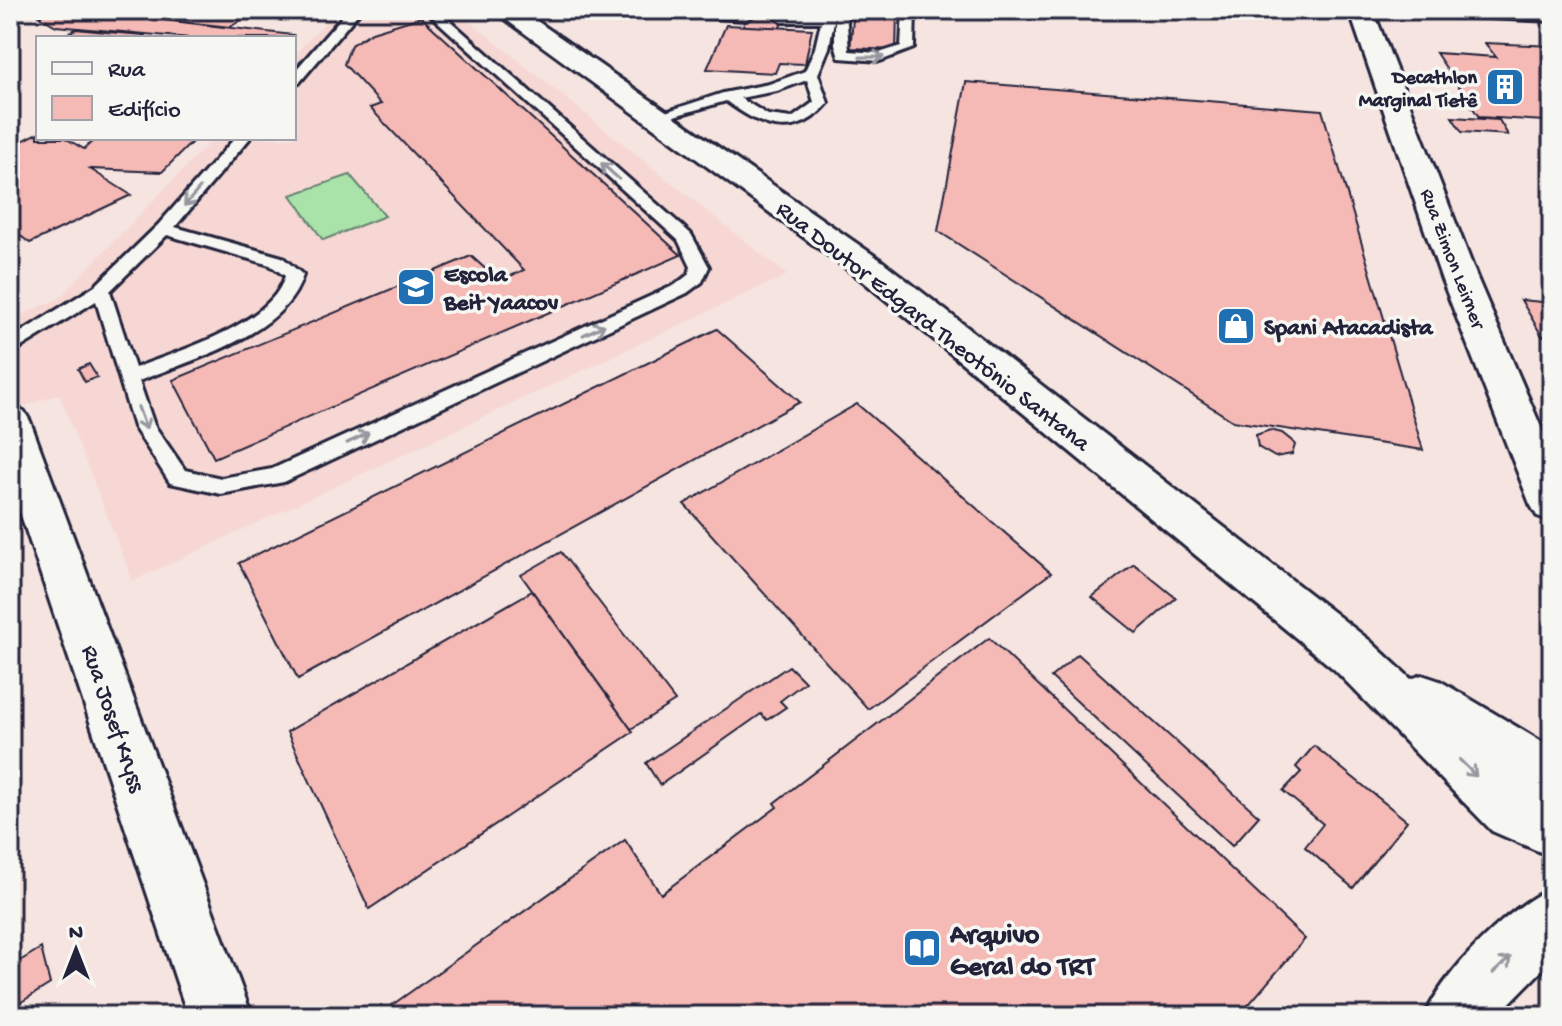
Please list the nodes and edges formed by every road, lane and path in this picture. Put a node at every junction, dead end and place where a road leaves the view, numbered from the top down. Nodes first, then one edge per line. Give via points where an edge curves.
1 (355, 10) edge
2 (431, 10) edge
3 (505, 10) edge
4 (657, 10) edge
5 (909, 10) edge
6 (1361, 10) edge
7 (1470, 10) edge
8 (832, 13) edge
9 (1552, 14) edge
10 (746, 16) dead end
11 (790, 16) dead end
12 (811, 74) junction
13 (296, 78) edge
14 (728, 96) junction
15 (657, 117) junction
16 (241, 140) edge
17 (164, 229) junction
18 (101, 290) junction
19 (10, 348) edge
20 (128, 378) junction
21 (10, 421) edge
22 (1552, 504) edge
23 (1352, 655) junction
24 (1549, 770) edge
25 (1552, 830) edge
26 (1552, 918) edge
27 (220, 1016) edge
28 (1457, 1016) edge

1 - 13 lane
20 -> 2 lane via 144,427 178,477 221,486 276,476 696,278 700,267 685,238
3 - 15 street, Rua Doutor Edgard Theotônio Santana
4 - 10 lane
8 -> 5 lane via 843,30 844,55 880,57 907,48
6 - 22 street, Rua Zimon Leirner via 1460,280
7 - 9 highway
8 - 11 lane
8 - 12 lane
12 - 14 lane
12 - 14 lane via 821,103 803,118 763,122
14 - 15 lane
15 - 23 street, Rua Doutor Edgard Theotônio Santana via 870,269
16 -> 17 lane
17 - 18 lane
17 - 20 lane via 276,261 294,275 274,309 230,336
18 - 19 lane
18 - 20 lane
21 - 27 street, Rua Josef Kryss
23 - 24 street, Rua Doutor Edgard Theotônio Santana
23 -> 25 street, Rua Doutor Edgard Theotônio Santana via 1512,812
24 - 25 street via 1542,794
28 -> 26 street

